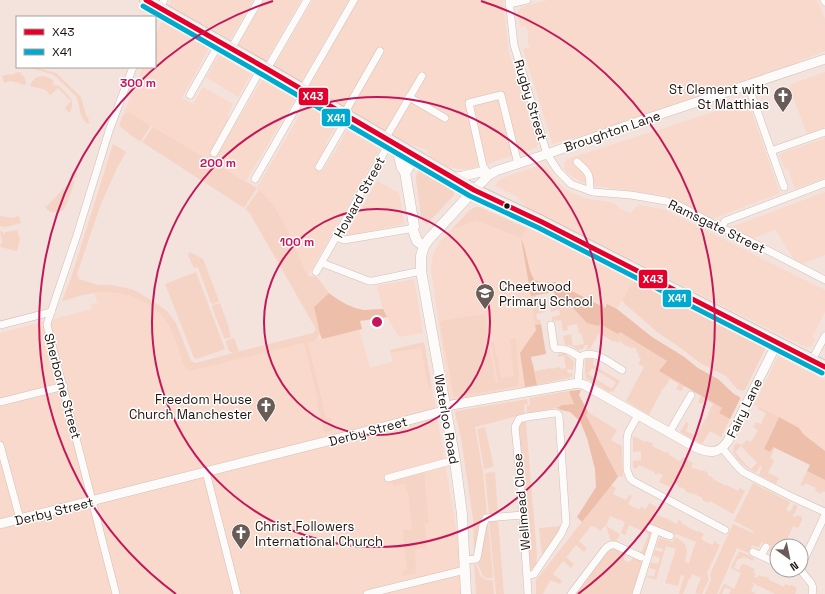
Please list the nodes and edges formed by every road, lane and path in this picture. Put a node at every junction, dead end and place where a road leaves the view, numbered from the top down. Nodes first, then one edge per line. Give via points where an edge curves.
1 (146, 0) edge
2 (259, 0) edge
3 (307, 0) edge
4 (354, 0) edge
5 (527, 0) edge
6 (509, 2) edge
7 (159, 8) edge
8 (220, 42) junction
9 (231, 49) junction
10 (380, 51) dead end
11 (825, 59) edge
12 (133, 68) edge
13 (264, 68) junction
14 (422, 76) dead end
15 (748, 85) junction
16 (304, 91) junction
17 (190, 96) dead end
18 (409, 97) junction
19 (346, 116) junction
20 (445, 118) dead end
21 (825, 132) edge
22 (388, 140) junction
23 (402, 149) junction
24 (771, 151) junction
25 (214, 153) dead end
26 (547, 154) junction
27 (414, 156) junction
28 (577, 162) dead end
29 (518, 164) junction
30 (319, 167) dead end
31 (405, 172) junction
32 (489, 175) junction
33 (451, 178) junction
34 (255, 179) dead end
35 (825, 183) edge
36 (784, 187) dead end
37 (474, 190) junction
38 (590, 191) junction
39 (414, 226) junction
40 (721, 228) junction
41 (336, 237) junction
42 (426, 243) junction
43 (322, 263) junction
44 (421, 271) junction
45 (316, 272) dead end
46 (825, 280) edge
47 (51, 312) junction
48 (0, 325) edge
49 (551, 325) dead end
50 (825, 336) edge
51 (777, 343) junction
52 (580, 357) junction
53 (812, 360) junction
54 (825, 367) edge
55 (622, 370) dead end
56 (578, 383) junction
57 (64, 386) junction
58 (691, 395) dead end
59 (0, 402) edge
60 (445, 408) junction
61 (638, 415) junction
62 (669, 433) junction
63 (0, 445) edge
64 (722, 448) junction
65 (455, 461) junction
66 (206, 472) junction
67 (388, 478) dead end
68 (92, 501) junction
69 (825, 514) edge
70 (523, 515) junction
71 (20, 519) junction
72 (0, 524) edge
73 (725, 530) dead end
74 (670, 536) dead end
75 (766, 547) dead end
76 (809, 551) edge
77 (753, 552) dead end
78 (761, 555) junction
79 (641, 557) dead end
80 (769, 559) edge
81 (465, 565) junction
82 (527, 576) junction
83 (808, 578) edge
84 (116, 594) edge
85 (237, 594) edge
86 (367, 594) edge
87 (466, 594) edge
88 (528, 594) edge
89 (571, 594) edge
90 (636, 594) edge
91 (812, 594) edge

1 - 7 highway
2 - 9 street
3 - 13 street
4 - 16 street
5 - 6 street
6 - 26 street, Rugby Street via 514,45
7 - 8 highway
8 - 9 highway
8 - 17 street
9 - 13 highway
10 - 19 street
11 - 15 street, Broughton Lane
12 - 47 street, Sherborne Street via 108,132
13 - 16 highway
13 - 25 street
14 - 18 street, Howard Street
15 - 24 street
15 - 26 street, Broughton Lane
16 - 19 highway
16 - 34 street
18 - 20 street
18 - 22 street, Howard Street
19 - 22 highway
19 - 30 street
21 - 24 street
22 - 23 highway
22 - 41 street, Howard Street
23 - 27 highway
23 - 31 main road via 399,156
24 - 36 street
26 - 29 street, Broughton Lane
26 - 38 street, Ramsgate Street via 558,171 571,184
27 - 31 main road
27 - 33 highway
28 - 38 street via 590,178
29 - 32 street, Broughton Lane
29 - 32 street via 501,95 469,103 483,166
31 - 39 main road
32 - 33 street via 480,172
32 - 37 street, Broughton Lane
33 - 37 highway
35 - 40 street via 725,221
37 - 42 main road
37 - 51 highway via 542,222
38 - 40 street, Ramsgate Street via 666,201
39 - 41 street via 344,240
39 - 42 main road
40 - 46 street, Ramsgate Street
41 - 43 street, Howard Street
42 - 44 main road, Waterloo Road via 421,256
43 - 44 street via 368,281
43 - 45 street, Howard Street
44 - 60 main road, Waterloo Road
47 - 48 street
47 - 57 street, Sherborne Street via 48,329
49 - 52 street via 554,347 568,350
50 - 53 street
51 - 53 highway
51 - 64 street, Fairy Lane via 732,435
52 - 55 street via 594,355
52 - 56 street
53 - 54 highway
56 - 60 street, Derby Street
56 - 61 street
57 - 59 street
57 - 68 street, Sherborne Street
58 - 62 street
60 - 65 main road, Waterloo Road
60 - 66 street, Derby Street via 440,412
61 - 62 street
61 - 73 street via 627,439 627,470 630,478
62 - 64 street via 706,452
63 - 71 street
64 - 69 street, Fairy Lane via 743,472
65 - 67 street
65 - 81 main road, Waterloo Road
66 - 68 street, Derby Street
66 - 85 street
68 - 71 street, Derby Street
68 - 84 street, Sherborne Street
69 - 76 street
70 - 81 street via 486,518 477,558
70 - 82 street, Wellmead Close
70 - 82 street, Wellmead Close via 514,427 519,419 558,414 566,523 534,574
71 - 72 street, Derby Street
74 - 90 street via 653,529
75 - 78 street
77 - 78 street
78 - 80 street
79 - 89 street via 629,555 613,545 607,547
81 - 86 street
81 - 87 main road, Waterloo Road
82 - 88 street, Wellmead Close
83 - 91 street via 812,584

